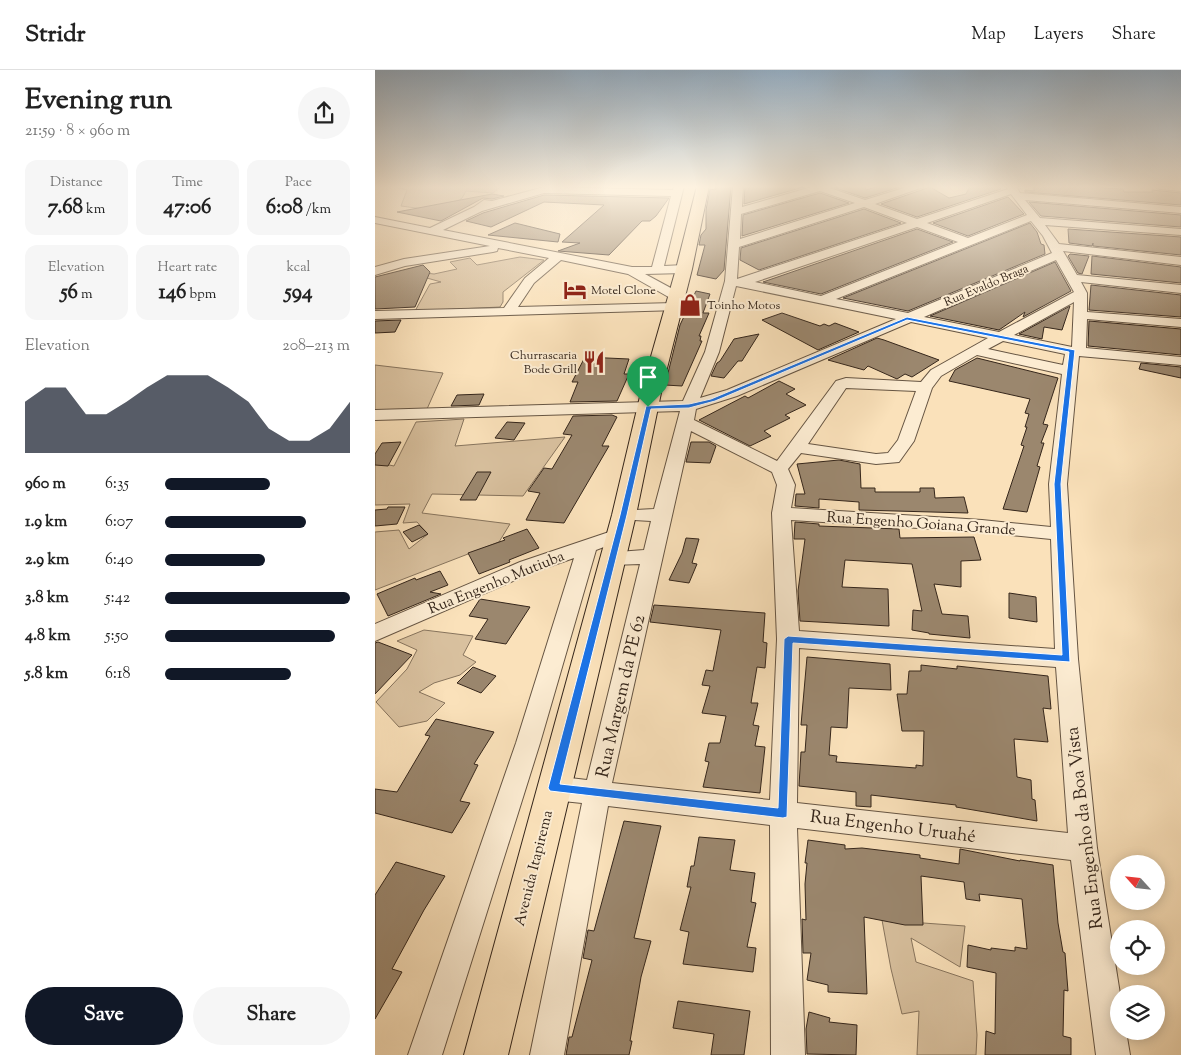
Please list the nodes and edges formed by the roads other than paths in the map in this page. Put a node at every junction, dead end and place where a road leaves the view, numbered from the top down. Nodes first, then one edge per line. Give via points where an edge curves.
1 (430, 232) edge
2 (673, 232) edge
3 (686, 232) edge
4 (734, 232) edge
5 (776, 232) edge
6 (889, 232) edge
7 (941, 232) edge
8 (998, 232) edge
9 (1045, 232) edge
10 (969, 242) junction
11 (733, 245) junction
12 (504, 247) junction
13 (1058, 251) junction
14 (375, 257) edge
15 (558, 257) junction
16 (1181, 261) edge
17 (404, 263) junction
18 (685, 269) junction
19 (657, 270) junction
20 (375, 271) edge
21 (632, 271) junction
22 (1073, 278) junction
23 (736, 282) junction
24 (1181, 289) edge
25 (1081, 294) junction
26 (821, 300) junction
27 (675, 302) junction
28 (509, 310) junction
29 (375, 315) edge
30 (1081, 315) junction
31 (907, 318) junction
32 (1181, 323) edge
33 (999, 336) junction
34 (975, 350) junction
35 (1075, 351) junction
36 (1181, 361) edge
37 (1069, 371) junction
38 (925, 387) junction
39 (648, 407) junction
40 (687, 414) junction
41 (375, 416) edge
42 (797, 447) junction
43 (779, 469) junction
44 (781, 513) junction
45 (662, 515) junction
46 (1060, 534) junction
47 (618, 536) junction
48 (588, 545) junction
49 (652, 557) junction
50 (375, 633) edge
51 (788, 639) junction
52 (1067, 659) junction
53 (553, 788) junction
54 (597, 792) junction
55 (783, 813) junction
56 (1083, 848) junction
57 (425, 1055) edge
58 (486, 1055) edge
59 (547, 1055) edge
60 (788, 1055) edge
61 (1113, 1055) edge

1 - 12 street
2 - 19 street
3 - 18 main road, Avenida Itapirema
4 - 11 street, Rua Margem da PE 62
5 - 11 street
6 - 23 street
7 - 10 street
8 - 10 street
9 - 13 street
10 - 26 street
11 - 23 street, Rua Margem da PE 62
12 - 15 street
12 - 17 street
13 - 16 street
13 - 22 street
13 - 31 street, Rua Evaldo Braga
14 - 17 street
15 - 21 street
15 - 28 street via 534,274
17 - 20 street
18 - 19 street
18 - 27 main road, Avenida Itapirema
19 - 21 street
21 - 27 street
22 - 24 street
22 - 25 street
23 - 26 street
23 - 40 street, Rua Margem da PE 62 via 713,352
25 - 30 street, Rua Engenho da Boa Vista
25 - 33 street
26 - 31 street
27 - 28 street
27 - 39 main road, Avenida Itapirema
28 - 29 street
30 - 32 street
30 - 35 street, Rua Engenho da Boa Vista
31 - 33 street
31 - 40 street, Rua Evaldo Braga
33 - 34 street
33 - 35 street
34 - 37 street
34 - 38 street via 944,368
35 - 36 street
35 - 37 street, Rua Engenho da Boa Vista
37 - 46 street, Rua Engenho da Boa Vista via 1058,467
38 - 42 street via 841,384
38 - 42 street via 906,441 893,458 876,459
39 - 40 street
39 - 41 street
39 - 47 main road, Avenida Itapirema
40 - 43 street
40 - 45 street, Rua Margem da PE 62
42 - 43 street
43 - 44 street via 787,485
44 - 46 street, Rua Engenho Goiana Grande
44 - 51 street
45 - 47 street
45 - 49 street, Rua Margem da PE 62
46 - 52 street, Rua Engenho da Boa Vista
47 - 48 street, Rua Engenho Mutiuba
47 - 49 street
47 - 53 main road, Avenida Itapirema
48 - 50 street, Rua Engenho Mutiuba
48 - 57 street via 528,743
49 - 54 street, Rua Margem da PE 62
51 - 52 street
51 - 55 street
52 - 56 street, Rua Engenho da Boa Vista
53 - 54 street, Rua Engenho Uruahé
53 - 58 main road, Avenida Itapirema
54 - 55 street, Rua Engenho Uruahé
54 - 59 street, Rua Margem da PE 62
55 - 56 street, Rua Engenho Uruahé
55 - 60 street
56 - 61 street, Rua Engenho da Boa Vista

